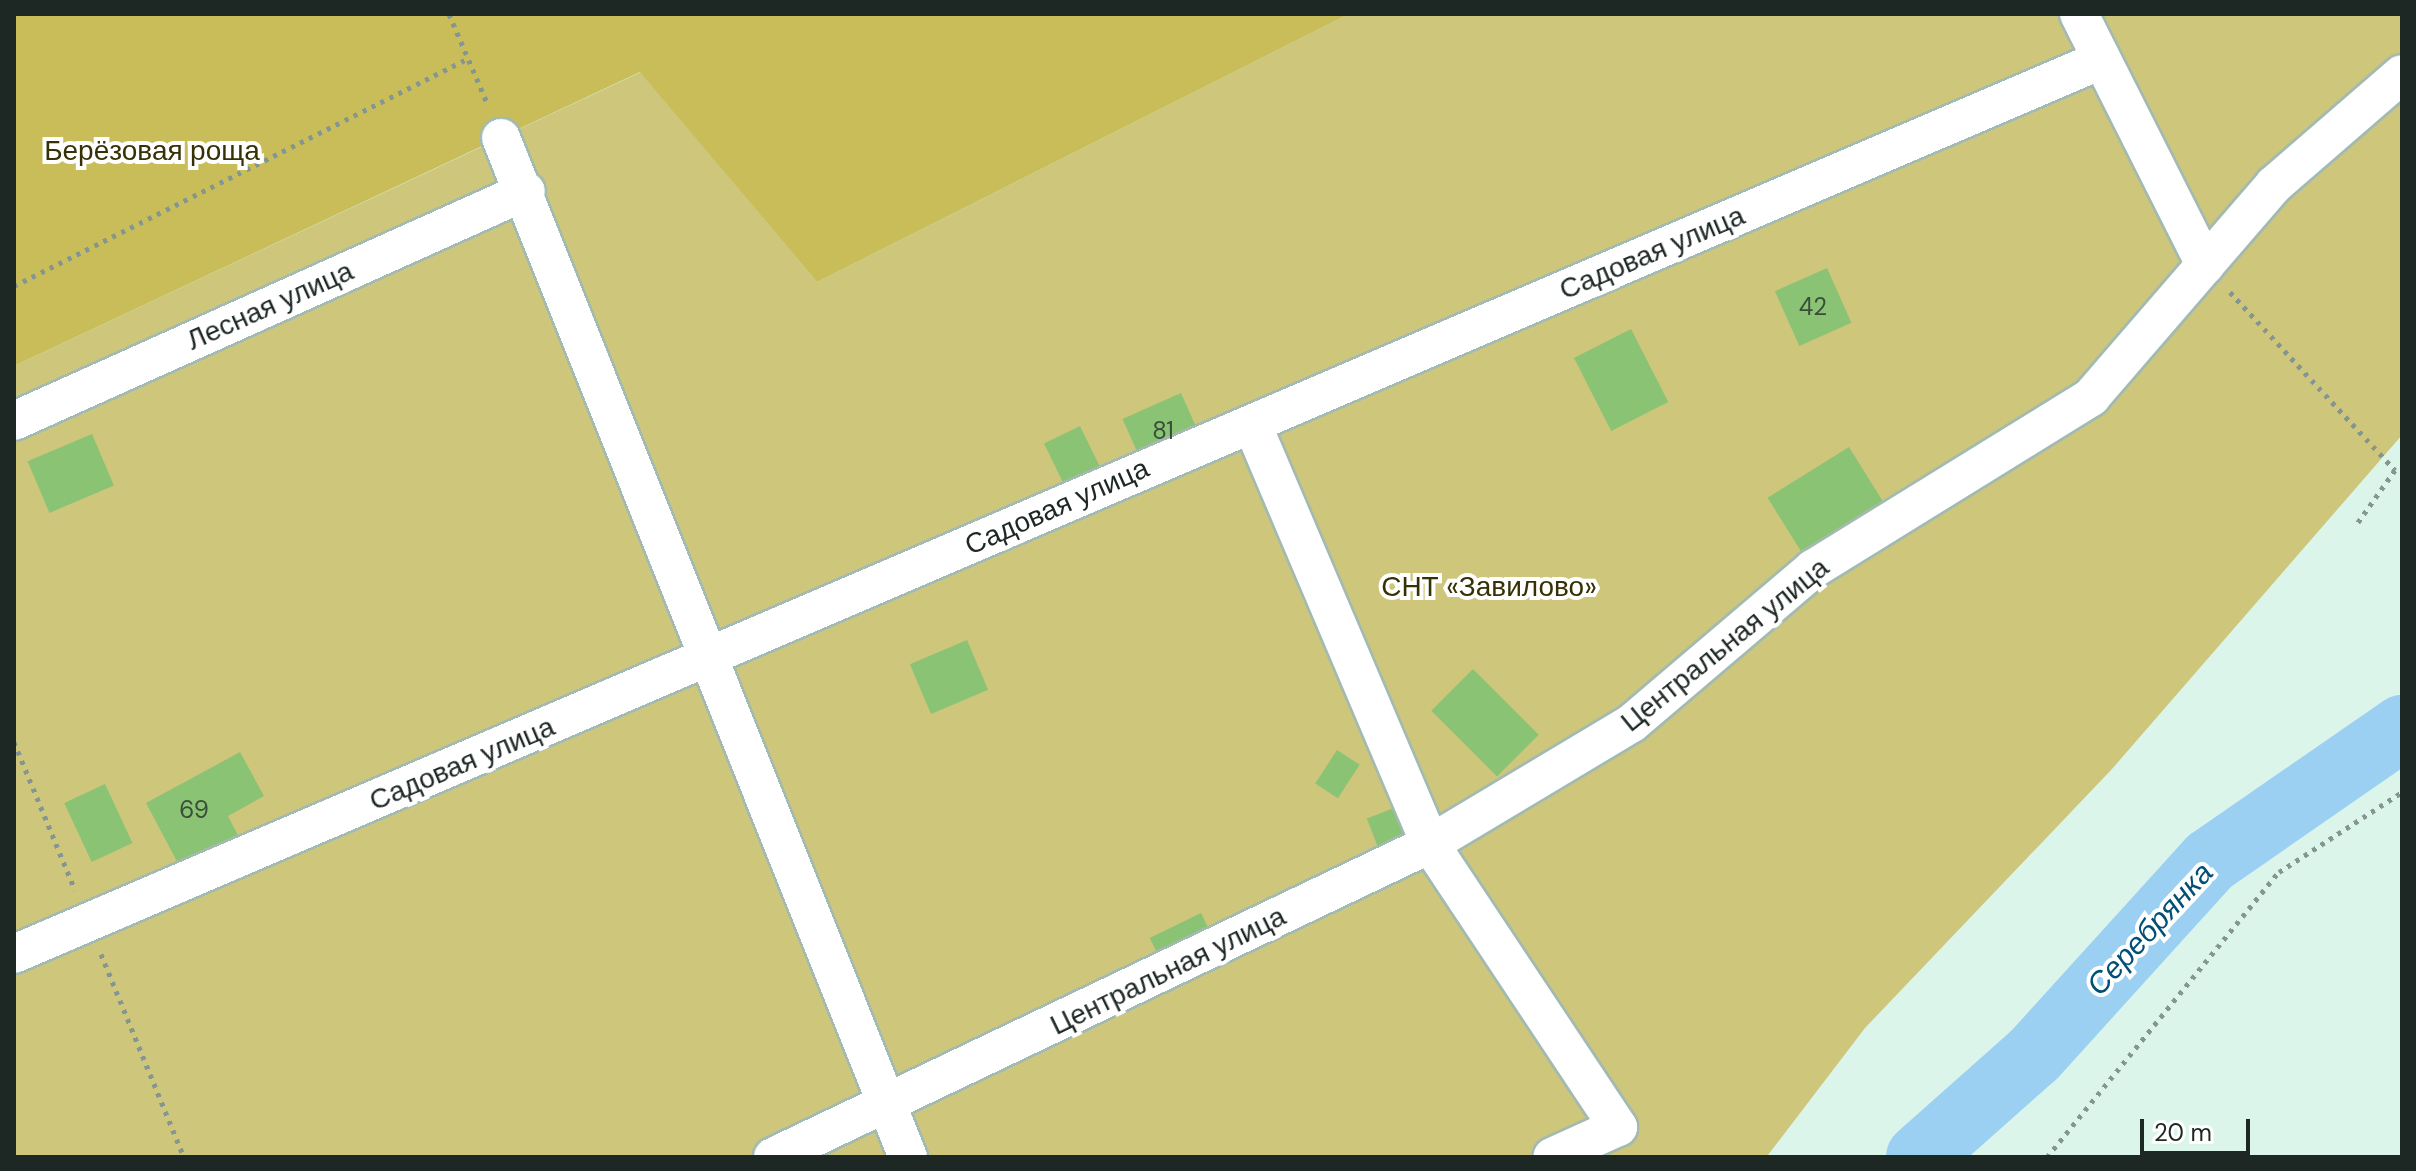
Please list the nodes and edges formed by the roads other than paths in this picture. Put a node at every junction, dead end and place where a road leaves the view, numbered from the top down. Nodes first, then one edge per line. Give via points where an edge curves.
1 (2079, 14) edge
2 (2099, 61) junction
3 (2402, 74) edge
4 (501, 138) road end
5 (526, 191) junction
6 (2205, 265) junction
7 (14, 421) edge
8 (1252, 424) junction
9 (710, 659) junction
10 (1430, 844) junction
11 (14, 954) edge
12 (888, 1105) junction
13 (773, 1157) edge
14 (908, 1157) edge
15 (1552, 1157) edge

1 - 2 lane
2 - 6 lane
2 - 8 lane, Садовая улица
3 - 6 lane, Центральная улица via 2274,185
4 - 5 lane
5 - 7 lane, Лесная улица
5 - 9 lane
6 - 10 lane, Центральная улица via 2091,397 1813,569 1632,723
8 - 9 lane, Садовая улица
8 - 10 lane
9 - 11 lane, Садовая улица
9 - 12 lane
10 - 12 lane, Центральная улица
10 - 15 lane via 1618,1127
12 - 13 lane, Центральная улица
12 - 14 lane

